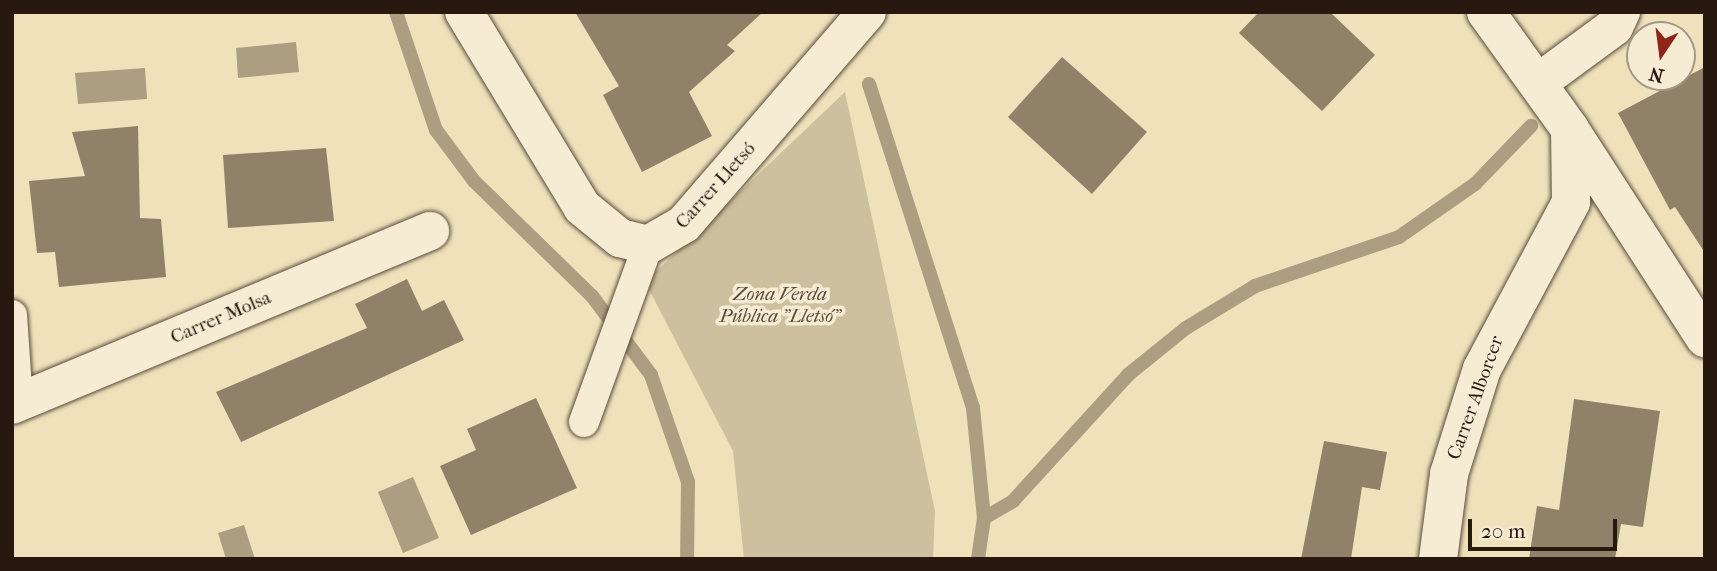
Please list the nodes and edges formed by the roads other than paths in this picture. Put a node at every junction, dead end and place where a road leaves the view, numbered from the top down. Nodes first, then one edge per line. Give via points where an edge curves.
1 (464, 12) edge
2 (867, 12) edge
3 (1486, 12) edge
4 (1621, 12) edge
5 (1539, 82) junction
6 (1570, 129) junction
7 (430, 231) dead end
8 (648, 245) junction
9 (12, 315) edge
10 (1705, 338) edge
11 (15, 404) edge
12 (584, 422) dead end
13 (1437, 559) edge

1 - 8 street via 582,207 602,228
2 - 8 street, Carrer Lletsó via 684,224
3 - 5 street, Carrer Alborcer
4 - 5 street via 1614,27
5 - 6 street, Carrer Alborcer
6 - 10 street, Carrer Alborcer
6 - 13 street, Carrer Alborcer via 1573,178 1567,221 1509,311 1482,369 1449,474
7 - 11 street, Carrer Molsa
8 - 12 lane via 631,279
9 - 11 lane

